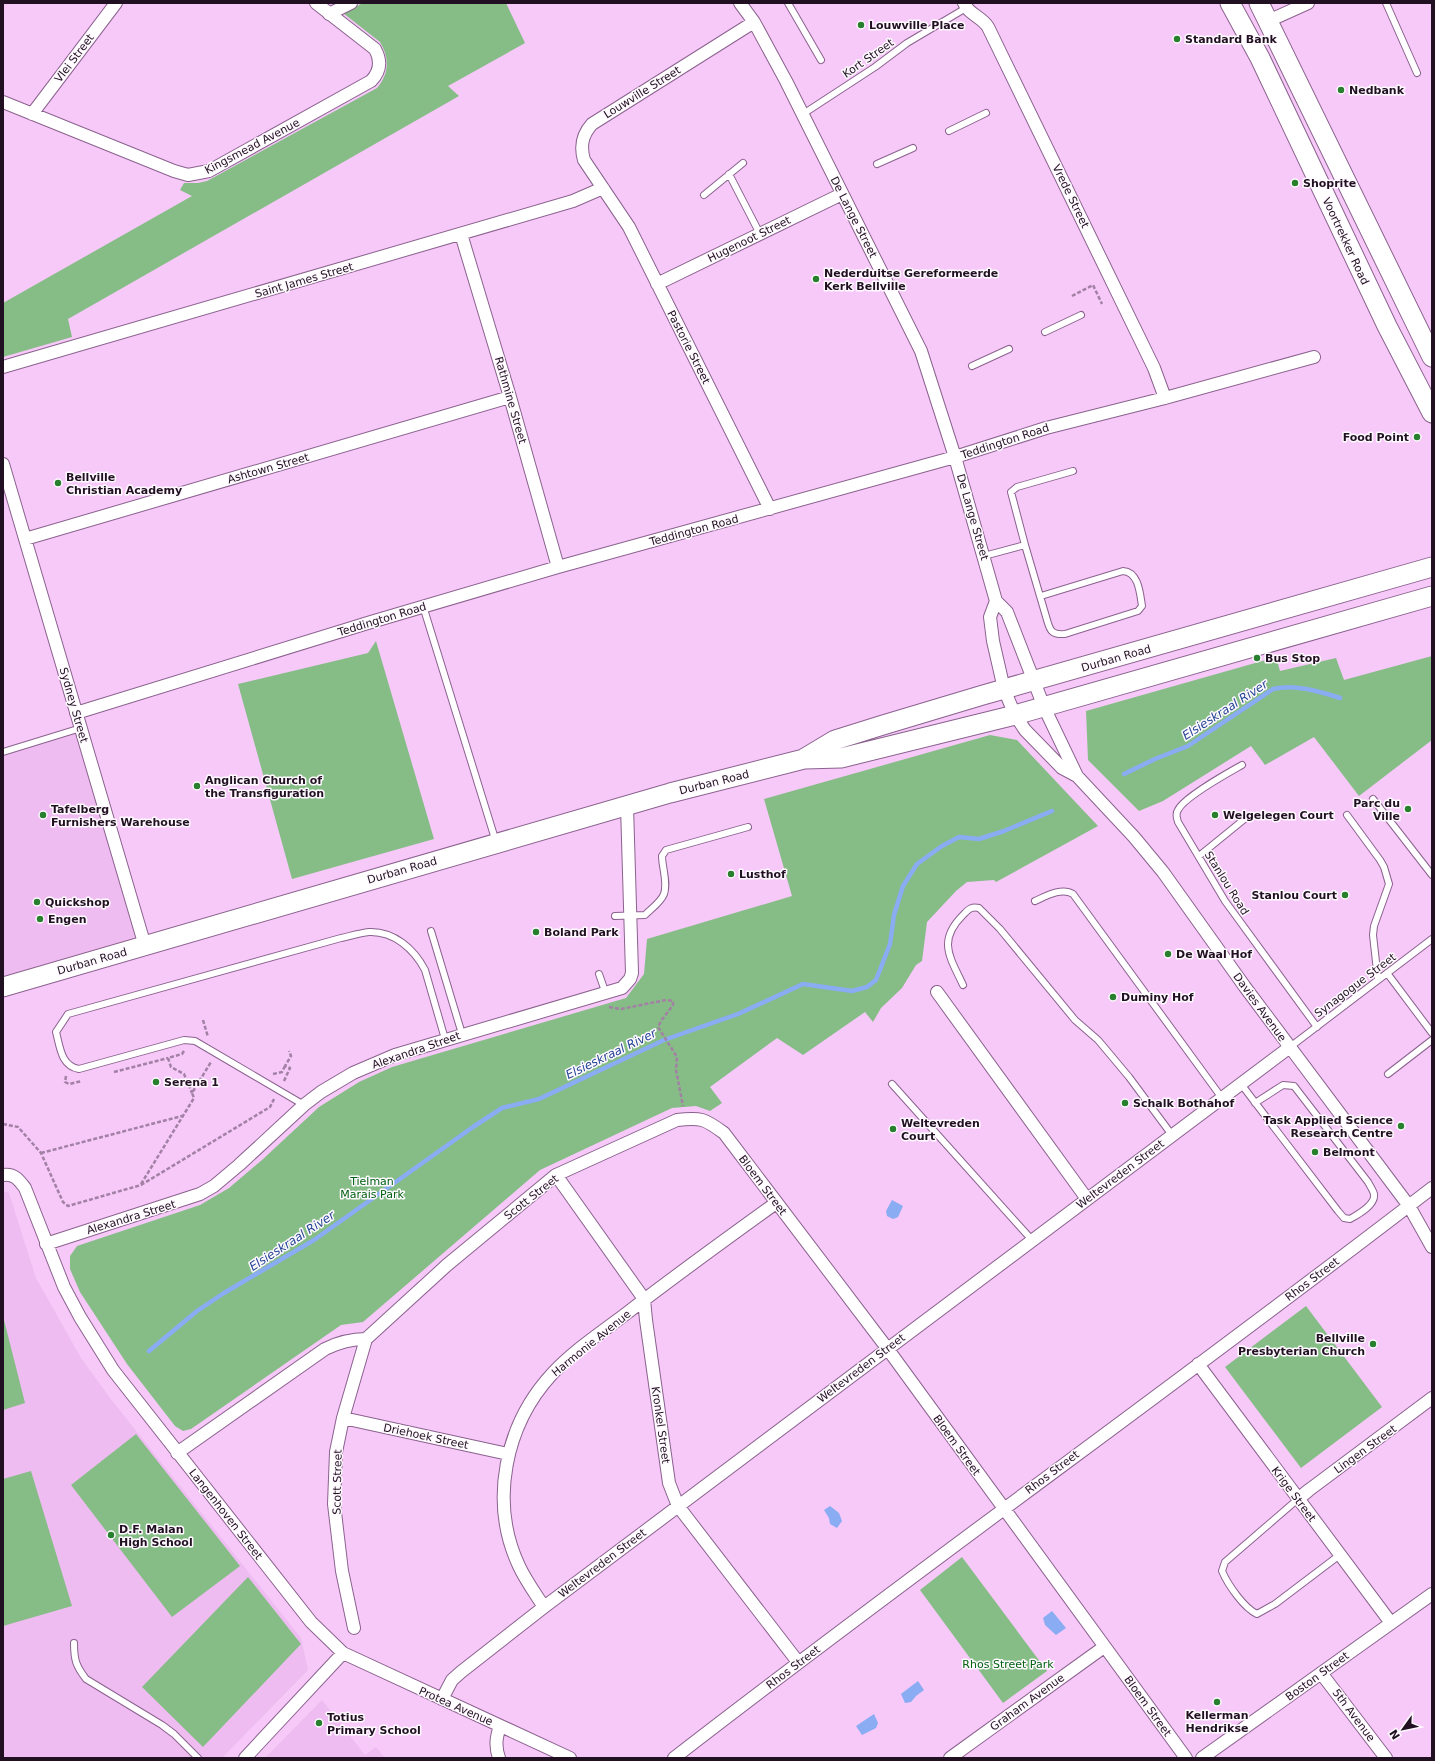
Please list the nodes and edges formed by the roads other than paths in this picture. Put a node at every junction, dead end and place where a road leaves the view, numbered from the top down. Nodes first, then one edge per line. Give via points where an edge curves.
1 (116, 3) edge
2 (316, 3) edge
3 (351, 3) edge
4 (740, 3) edge
5 (788, 3) edge
6 (1230, 3) edge
7 (1259, 3) edge
8 (1308, 3) edge
9 (1386, 3) edge
10 (965, 5) edge
11 (329, 14) junction
12 (1268, 21) junction
13 (754, 22) junction
14 (821, 60) dead end
15 (1417, 73) dead end
16 (3, 102) edge
17 (986, 113) dead end
18 (32, 114) junction
19 (803, 114) junction
20 (949, 131) dead end
21 (913, 148) dead end
22 (743, 163) dead end
23 (877, 164) dead end
24 (729, 174) junction
25 (603, 188) junction
26 (842, 194) junction
27 (704, 195) dead end
28 (461, 234) junction
29 (760, 234) junction
30 (657, 284) junction
31 (1081, 315) dead end
32 (1045, 332) dead end
33 (1009, 349) dead end
34 (1314, 357) dead end
35 (1432, 357) edge
36 (972, 366) dead end
37 (3, 367) edge
38 (510, 397) junction
39 (1165, 398) junction
40 (1432, 413) edge
41 (955, 457) junction
42 (3, 464) edge
43 (1073, 471) dead end
44 (770, 509) junction
45 (25, 539) junction
46 (1025, 545) junction
47 (984, 556) junction
48 (558, 567) junction
49 (1432, 567) edge
50 (1041, 596) junction
51 (1432, 596) edge
52 (996, 601) junction
53 (423, 606) junction
54 (1033, 681) junction
55 (1004, 689) junction
56 (1044, 707) junction
57 (76, 713) junction
58 (1014, 715) junction
59 (80, 728) junction
60 (3, 752) edge
61 (804, 759) junction
62 (1242, 764) dead end
63 (1077, 776) junction
64 (1373, 799) dead end
65 (627, 806) junction
66 (1347, 815) dead end
67 (1247, 817) dead end
68 (748, 827) dead end
69 (496, 843) junction
70 (1199, 856) junction
71 (1432, 875) edge
72 (1034, 901) dead end
73 (615, 916) dead end
74 (630, 916) junction
75 (431, 931) dead end
76 (1432, 939) edge
77 (145, 946) junction
78 (1387, 973) junction
79 (599, 974) dead end
80 (1378, 980) junction
81 (963, 985) dead end
82 (3, 987) edge
83 (937, 992) dead end
84 (604, 994) junction
85 (1317, 1027) junction
86 (1432, 1033) edge
87 (462, 1034) junction
88 (445, 1039) junction
89 (1432, 1040) edge
90 (1290, 1047) junction
91 (1388, 1074) dead end
92 (892, 1084) dead end
93 (1241, 1084) junction
94 (1222, 1098) junction
95 (1255, 1103) junction
96 (304, 1105) junction
97 (724, 1133) joint
98 (1172, 1135) junction
99 (3, 1175) edge
100 (556, 1175) junction
101 (1432, 1188) edge
102 (1087, 1199) junction
103 (776, 1203) junction
104 (1409, 1206) junction
105 (1032, 1240) junction
106 (46, 1244) junction
107 (1432, 1247) edge
108 (644, 1299) junction
109 (366, 1339) junction
110 (887, 1348) junction
111 (1198, 1364) junction
112 (1432, 1398) edge
113 (343, 1418) junction
114 (177, 1453) junction
115 (508, 1454) junction
116 (1298, 1499) junction
117 (678, 1506) junction
118 (1003, 1509) junction
119 (1341, 1554) junction
120 (1432, 1594) edge
121 (544, 1607) junction
122 (1391, 1623) junction
123 (354, 1628) dead end
124 (74, 1643) dead end
125 (1104, 1647) junction
126 (343, 1654) junction
127 (798, 1662) junction
128 (1321, 1673) junction
129 (442, 1700) junction
130 (500, 1726) junction
131 (198, 1758) edge
132 (245, 1758) edge
133 (499, 1758) edge
134 (570, 1758) edge
135 (674, 1758) edge
136 (950, 1758) edge
137 (1186, 1758) edge
138 (1202, 1758) edge
139 (1386, 1758) edge

1 - 18 street, Vlei Street
2 - 11 street
3 - 11 street
4 - 13 street, De Lange Street
5 - 14 lane
6 - 40 main road, Voortrekker Road via 1260,58 1387,326
7 - 12 main road
8 - 12 street
9 - 15 lane
10 - 19 lane, Kort Street
10 - 39 street, Vrede Street via 988,27 1154,368
11 - 18 street, Kingsmead Avenue via 375,49 379,56 379,70 371,80 209,171 188,175 174,171
12 - 35 main road
13 - 19 street, De Lange Street
13 - 25 street, Louwville Street via 592,124 582,141 582,154
16 - 18 street, Kingsmead Avenue
17 - 20 lane
19 - 26 street, De Lange Street
21 - 23 lane
22 - 24 lane
24 - 27 lane
24 - 29 lane
25 - 28 street, Saint James Street via 573,201
25 - 30 street, Pastorie Street via 629,227
26 - 29 street, Hugenoot Street
26 - 41 street, De Lange Street via 922,351
28 - 37 street, Saint James Street
28 - 38 street, Rathmine Street
29 - 30 street, Hugenoot Street
30 - 44 street, Pastorie Street
31 - 32 lane
33 - 36 lane
34 - 39 street, Teddington Road
38 - 45 street, Ashtown Street
38 - 48 street, Rathmine Street
39 - 41 street, Teddington Road via 1046,428
41 - 44 street, Teddington Road
41 - 47 street, De Lange Street
42 - 45 street, Sydney Street
43 - 46 lane via 1017,486 1011,492
44 - 48 street, Teddington Road
45 - 57 street, Sydney Street
46 - 47 lane
46 - 50 lane
47 - 52 street, De Lange Street
48 - 53 street, Teddington Road
49 - 54 main road, Durban Road
50 - 50 lane via 1050,631 1058,635 1138,611 1142,606 1136,579 1132,574 1123,571
51 - 56 main road, Durban Road
52 - 54 street, De Lange Street via 1007,612
52 - 55 street via 990,617
53 - 57 street, Teddington Road
53 - 69 lane
54 - 55 main road, Durban Road
54 - 56 street, De Lange Street
55 - 58 street, Davies Avenue
55 - 61 main road, Durban Road via 835,740
56 - 58 main road, Durban Road
56 - 63 street, Davies Avenue
57 - 59 street, Sydney Street
58 - 61 main road, Durban Road via 841,758
58 - 63 street, Davies Avenue via 1062,768
59 - 60 lane
59 - 77 street, Sydney Street
61 - 65 main road, Durban Road
62 - 70 lane, Stanlou Road via 1178,808 1178,822
63 - 90 street, Davies Avenue via 1120,821 1163,872
64 - 71 lane
65 - 69 main road, Durban Road
65 - 74 street, Alexandra Street
66 - 80 lane via 1380,860 1389,884 1374,926
67 - 70 lane
68 - 74 lane via 666,850 662,856 665,887 663,896 645,915
69 - 77 main road, Durban Road
70 - 85 lane, Stanlou Road via 1241,924
72 - 94 lane via 1061,891 1073,894
73 - 74 lane
74 - 84 street, Alexandra Street via 630,980 622,988
75 - 87 lane
76 - 78 lane, Synagogue Street
77 - 82 main road, Durban Road
78 - 80 lane, Synagogue Street
78 - 86 lane
79 - 84 lane
80 - 85 lane, Synagogue Street
81 - 98 lane via 947,950 948,938 959,919 970,908 976,907 1000,929 1075,1020 1098,1040 1129,1076
83 - 102 street
84 - 87 street, Alexandra Street
85 - 90 lane, Synagogue Street
87 - 88 street, Alexandra Street
88 - 96 street, Alexandra Street via 367,1066 340,1080
88 - 96 lane via 421,962 404,944 387,934 377,932 342,938 68,1014 56,1032 65,1062 79,1069 184,1040 195,1041
89 - 91 lane
90 - 93 street, Weltevreden Street
90 - 104 street, Davies Avenue
92 - 105 lane
93 - 94 street, Weltevreden Street
93 - 95 lane
94 - 98 street, Weltevreden Street
95 - 95 lane via 1342,1216 1350,1219 1370,1205 1374,1194 1368,1182 1294,1086 1283,1084
96 - 106 street, Alexandra Street via 233,1170 200,1194
97 - 100 street, Scott Street via 709,1122 695,1118 677,1120
97 - 103 street, Bloem Street
98 - 102 street, Weltevreden Street
99 - 106 street, Langenhoven Street via 18,1178 25,1188
100 - 108 street, Kronkel Street
100 - 109 street, Scott Street via 447,1265
101 - 104 street, Rhos Street
102 - 105 street, Weltevreden Street
103 - 108 street, Harmonie Avenue
103 - 110 street, Bloem Street
104 - 107 street, Davies Avenue
104 - 111 street, Rhos Street
105 - 110 street, Weltevreden Street
106 - 114 street, Langenhoven Street via 64,1287 113,1370
108 - 115 street, Harmonie Avenue via 553,1373 540,1387 521,1419
108 - 117 street, Kronkel Street via 668,1477
109 - 113 street, Scott Street
109 - 114 street via 338,1342 325,1349
110 - 117 street, Weltevreden Street
110 - 118 street, Bloem Street
111 - 116 street, Krige Street
111 - 118 street, Rhos Street
112 - 116 street, Lingen Street
113 - 115 street, Driehoek Street
113 - 123 street, Scott Street via 336,1452 334,1504 342,1571
114 - 126 street, Langenhoven Street via 307,1617
115 - 121 street, Harmonie Avenue via 504,1491 507,1529 518,1564
116 - 119 street, Krige Street
116 - 119 lane via 1225,1562 1222,1571 1226,1581 1251,1611 1257,1614 1275,1604
117 - 121 street, Weltevreden Street
117 - 127 street, Kronkel Street
118 - 125 street, Bloem Street
118 - 127 street, Rhos Street
119 - 122 street, Krige Street
120 - 122 street, Boston Street
121 - 129 street, Weltevreden Street via 460,1672 452,1680
122 - 128 street, Boston Street
124 - 131 lane via 74,1656 78,1668 86,1679 162,1725
125 - 136 street, Graham Avenue
125 - 137 street, Bloem Street
126 - 129 street, Protea Avenue
126 - 132 street
127 - 135 street, Rhos Street
128 - 138 street, Boston Street
128 - 139 street, 5th Avenue
129 - 130 street, Protea Avenue
130 - 133 street via 496,1739
130 - 134 street, Protea Avenue

